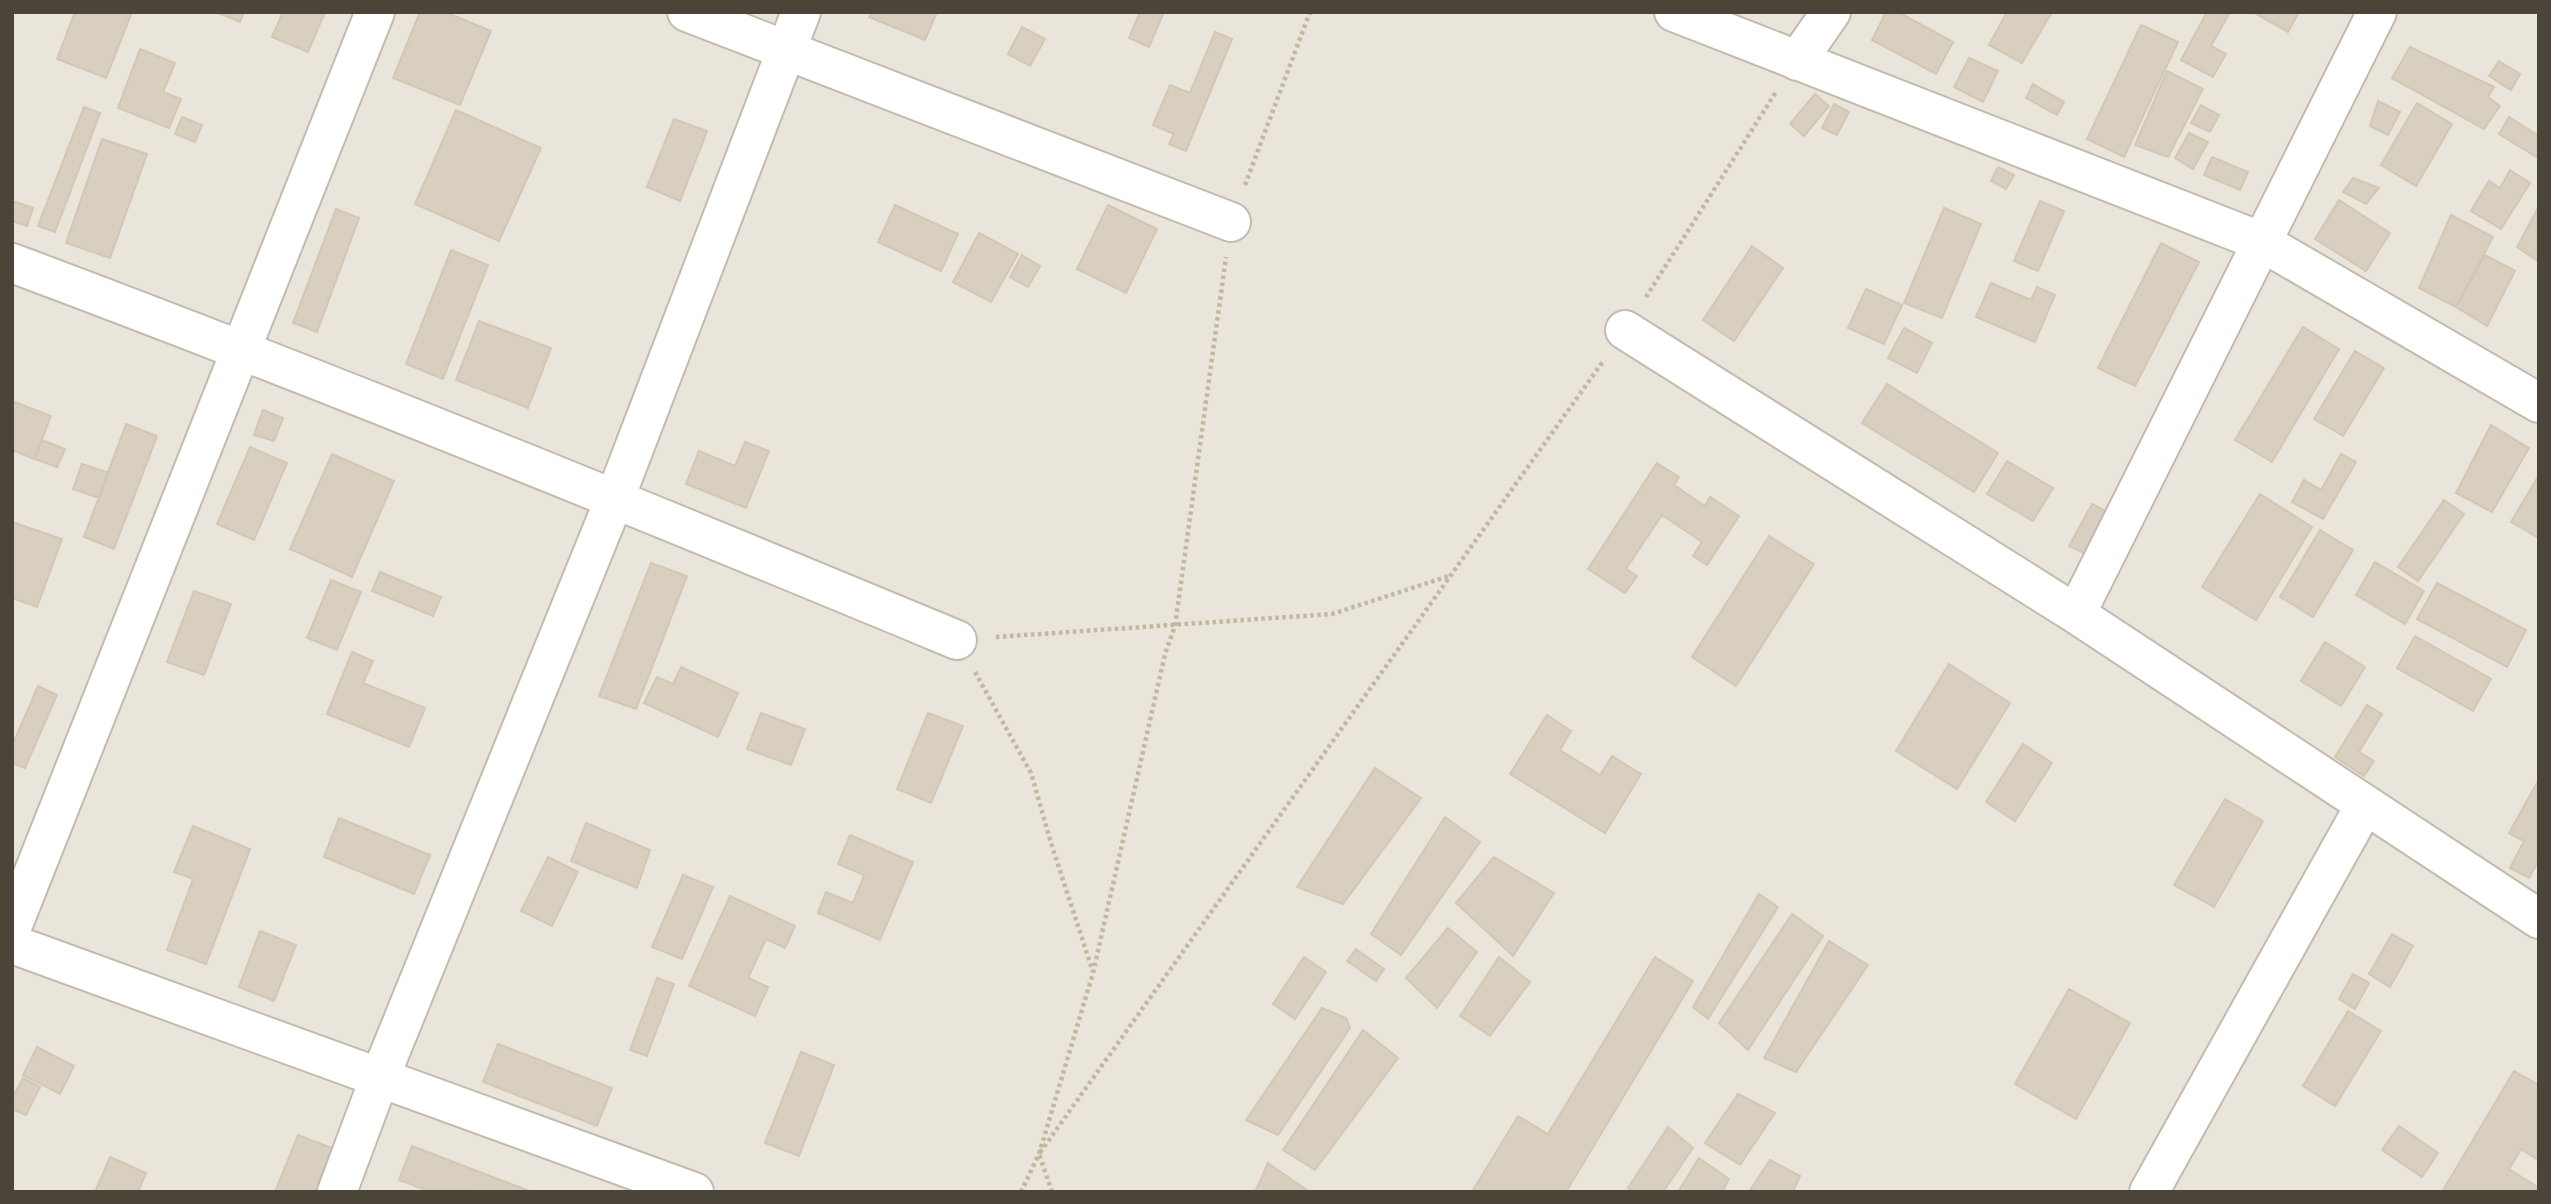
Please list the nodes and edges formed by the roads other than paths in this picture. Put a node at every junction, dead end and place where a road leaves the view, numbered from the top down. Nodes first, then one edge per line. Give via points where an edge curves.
1 (375, 12) edge
2 (687, 12) edge
3 (801, 12) edge
4 (1674, 12) edge
5 (1831, 12) edge
6 (2377, 12) edge
7 (786, 51) junction
8 (1797, 61) junction
9 (1231, 222) road end
10 (2260, 241) junction
11 (12, 263) edge
12 (1625, 330) road end
13 (241, 349) junction
14 (2539, 403) edge
15 (615, 498) junction
16 (2076, 614) junction
17 (957, 640) road end
18 (2365, 804) junction
19 (2535, 909) edge
20 (12, 927) edge
21 (12, 944) edge
22 (380, 1077) junction
23 (337, 1192) edge
24 (694, 1192) edge
25 (2149, 1192) edge

1 - 13 street
2 - 7 street
3 - 7 street
4 - 8 street
5 - 8 street
6 - 10 street
7 - 9 street
7 - 15 street
8 - 10 street
10 - 14 street
10 - 16 street
11 - 13 street
12 - 16 street
13 - 15 street
13 - 20 street
15 - 17 street
15 - 22 street
16 - 18 street
18 - 19 street
18 - 25 street
21 - 22 street
22 - 23 street
22 - 24 street

